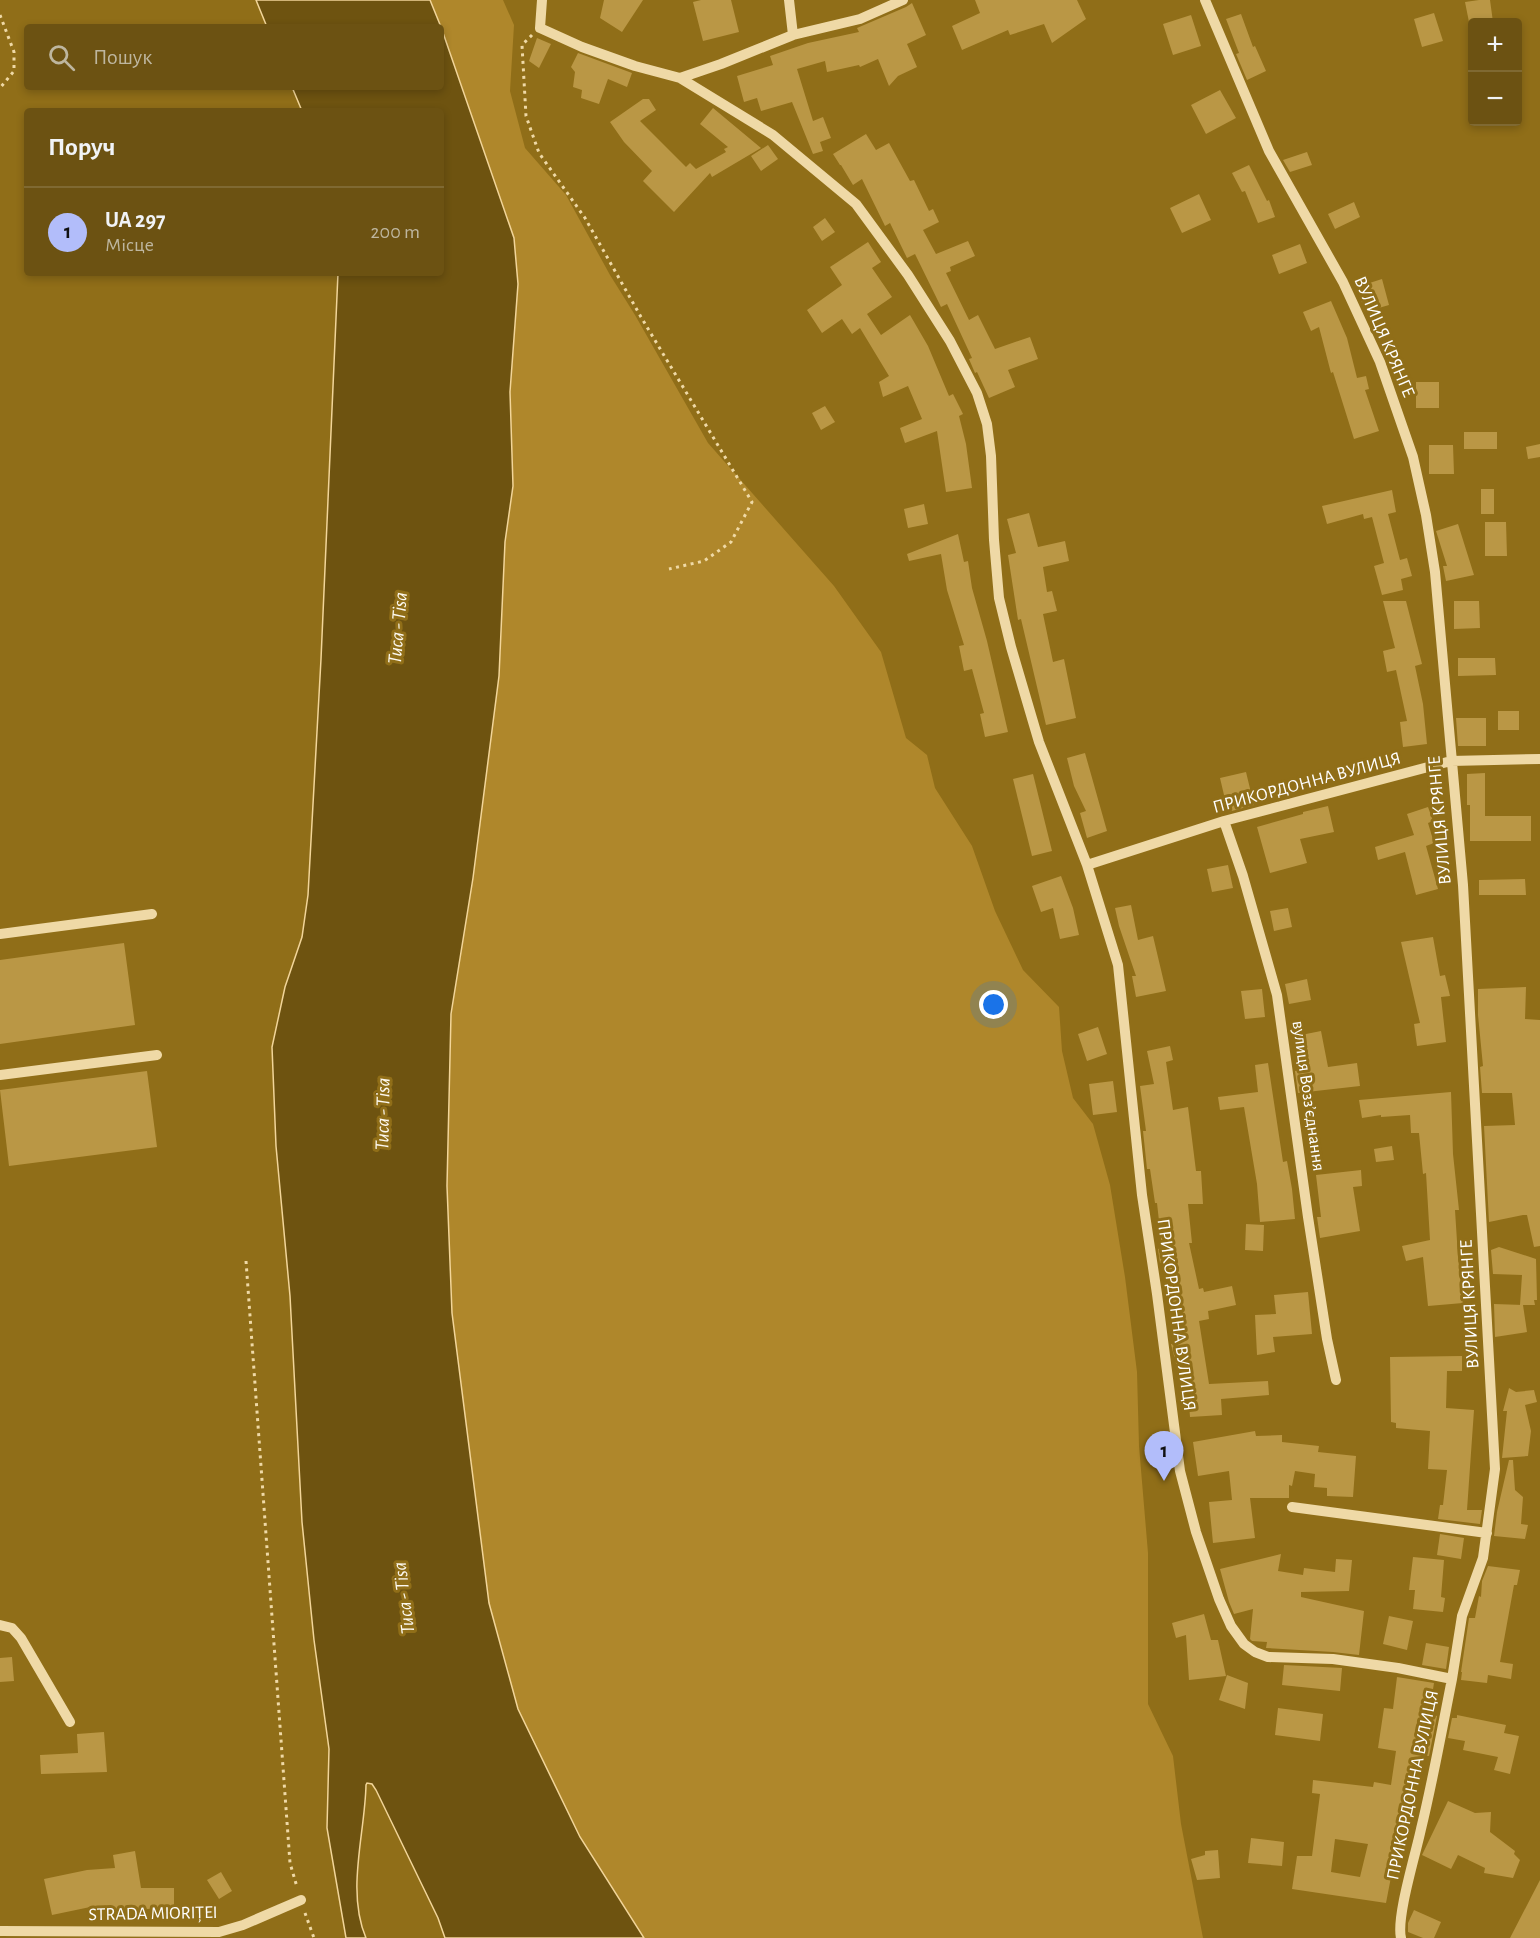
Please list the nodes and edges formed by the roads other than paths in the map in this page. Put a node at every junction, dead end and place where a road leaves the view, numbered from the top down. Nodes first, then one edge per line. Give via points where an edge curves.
1 (542, 0) edge
2 (789, 0) edge
3 (903, 0) edge
4 (1205, 0) edge
5 (792, 35) junction
6 (680, 78) junction
7 (1540, 759) edge
8 (1451, 761) junction
9 (1224, 821) junction
10 (1087, 865) junction
11 (152, 914) dead end
12 (0, 934) edge
13 (157, 1055) dead end
14 (0, 1075) edge
15 (1336, 1380) dead end
16 (1292, 1507) dead end
17 (1487, 1533) junction
18 (0, 1625) edge
19 (1452, 1679) junction
20 (70, 1722) dead end
21 (301, 1900) road end
22 (0, 1931) edge
23 (1401, 1938) edge

1 - 6 street, ПРИКОРДОННА ВУЛИЦЯ via 540,28 635,66
2 - 5 street
3 - 5 street via 860,19
4 - 8 street, ВУЛИЦЯ КРЯНГЕ via 1269,151 1343,282 1380,362 1413,457 1435,572
5 - 6 street
6 - 10 street, ПРИКОРДОННА ВУЛИЦЯ via 772,135 856,204 908,274 977,393 987,424 991,456 999,598 1039,742
7 - 8 street, ПРИКОРДОННА ВУЛИЦЯ
8 - 9 street, ПРИКОРДОННА ВУЛИЦЯ
8 - 17 street, ВУЛИЦЯ КРЯНГЕ via 1464,897 1494,1428 1495,1469
9 - 10 street, ПРИКОРДОННА ВУЛИЦЯ
9 - 15 street, вулиця Воззʼєднання via 1277,995
10 - 19 street, ПРИКОРДОННА ВУЛИЦЯ via 1118,965 1142,1195 1180,1471 1196,1532 1231,1626 1244,1644 1268,1657 1333,1659
11 - 12 street
13 - 14 street
16 - 17 street
17 - 19 street, ВУЛИЦЯ КРЯНГЕ via 1483,1558 1462,1616
18 - 20 street via 12,1628 21,1638
19 - 23 street, ПРИКОРДОННА ВУЛИЦЯ via 1402,1909
21 - 22 street, STRADA MIORIȚEI via 219,1932

